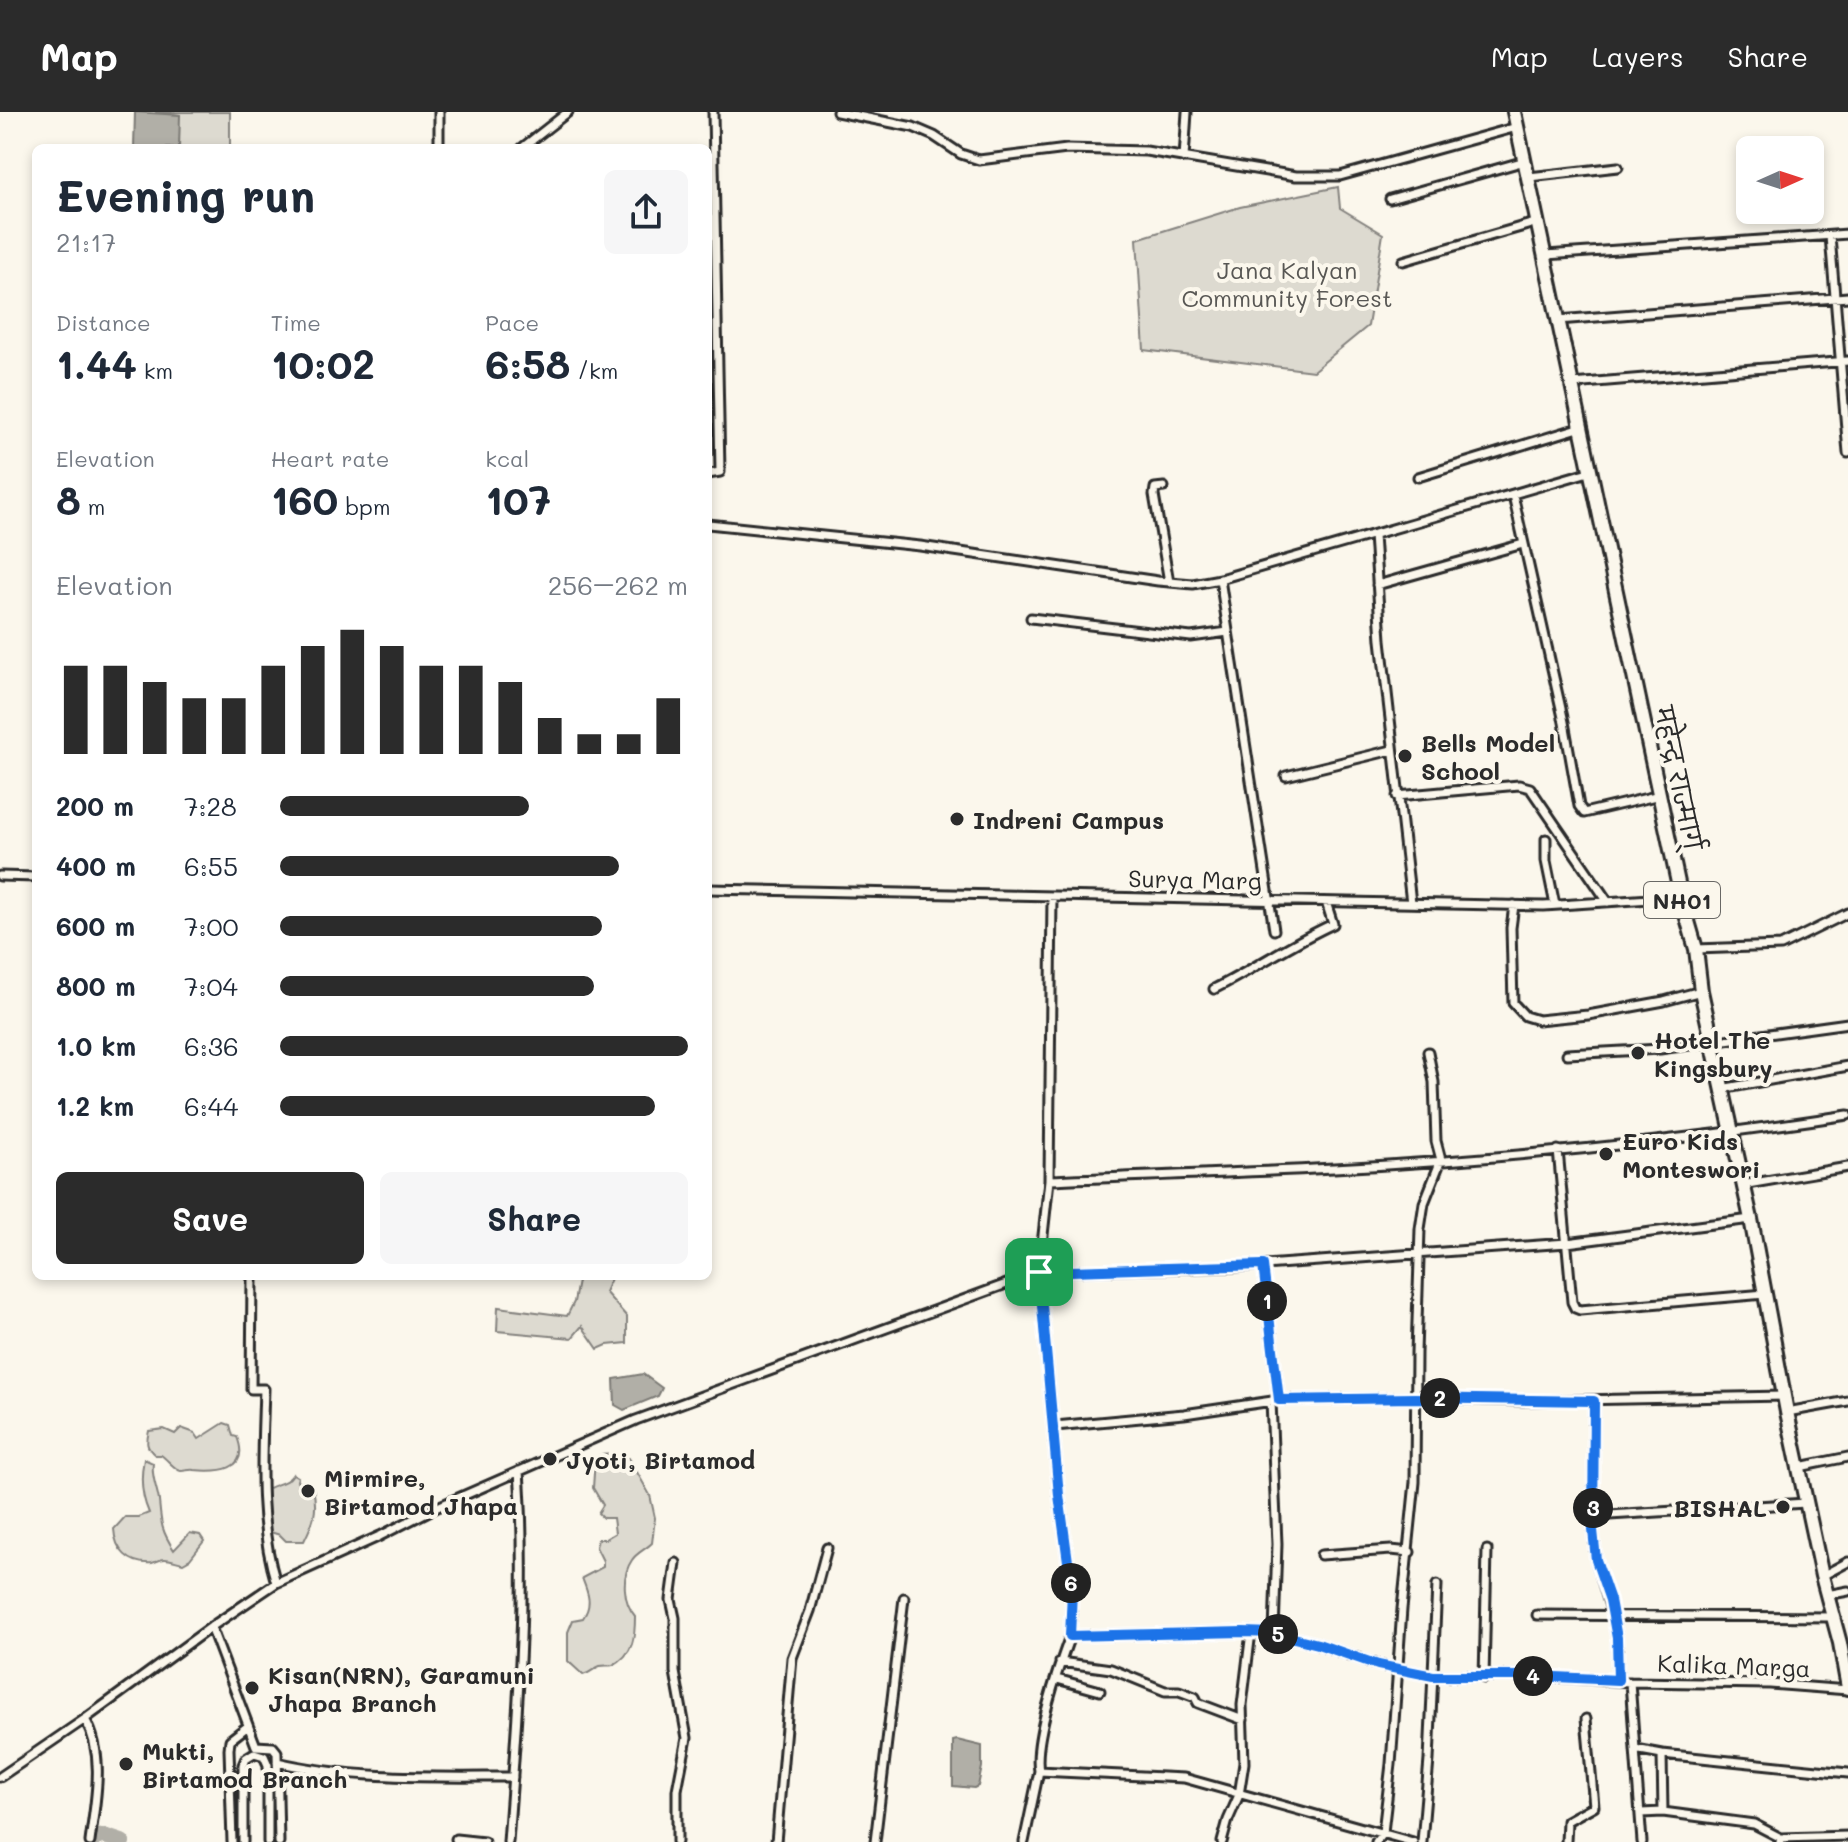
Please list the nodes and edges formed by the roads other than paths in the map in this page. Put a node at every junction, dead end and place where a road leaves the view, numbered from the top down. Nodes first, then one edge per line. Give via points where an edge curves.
1 (439, 112) edge
2 (568, 112) edge
3 (713, 112) edge
4 (837, 112) edge
5 (898, 112) edge
6 (1187, 112) edge
7 (1514, 112) edge
8 (898, 124) junction
9 (1517, 127) junction
10 (439, 144) edge
11 (527, 144) edge
12 (1184, 158) junction
13 (1525, 161) junction
14 (1618, 167) dead end
15 (1529, 177) junction
16 (1390, 199) dead end
17 (1538, 222) junction
18 (1848, 234) edge
19 (1830, 236) junction
20 (1546, 255) junction
21 (1403, 261) dead end
22 (1848, 297) edge
23 (1835, 298) junction
24 (1558, 320) junction
25 (1844, 361) edge
26 (1572, 384) junction
27 (1582, 427) junction
28 (1848, 453) edge
29 (1592, 471) junction
30 (712, 473) edge
31 (1418, 477) dead end
32 (1164, 487) dead end
33 (1513, 495) junction
34 (712, 524) edge
35 (1374, 535) junction
36 (1523, 544) junction
37 (1220, 579) junction
38 (1169, 582) junction
39 (1377, 585) junction
40 (1031, 618) dead end
41 (1228, 632) junction
42 (1392, 750) junction
43 (1286, 776) dead end
44 (1660, 795) junction
45 (1397, 796) junction
46 (1546, 839) dead end
47 (0, 876) edge
48 (32, 877) edge
49 (712, 889) edge
50 (1052, 896) junction
51 (1681, 897) junction
52 (1271, 901) junction
53 (1326, 902) junction
54 (1608, 902) junction
55 (1411, 903) junction
56 (1514, 905) junction
57 (1555, 905) junction
58 (1848, 913) edge
59 (1274, 930) dead end
60 (1696, 949) junction
61 (1214, 989) dead end
62 (1701, 991) junction
63 (1848, 1023) edge
64 (1711, 1042) junction
65 (1428, 1052) dead end
66 (1567, 1054) dead end
67 (1848, 1066) edge
68 (1721, 1089) junction
69 (1848, 1115) edge
70 (1731, 1133) junction
71 (1558, 1150) junction
72 (1441, 1160) junction
73 (1848, 1167) edge
74 (1049, 1180) junction
75 (1742, 1185) junction
76 (1751, 1219) junction
77 (1567, 1243) junction
78 (1420, 1253) junction
79 (1263, 1265) junction
80 (1039, 1272) junction
81 (252, 1280) edge
82 (1765, 1294) junction
83 (1785, 1396) junction
84 (1415, 1398) junction
85 (1275, 1400) junction
86 (1594, 1401) junction
87 (1848, 1401) edge
88 (1787, 1412) junction
89 (1055, 1426) junction
90 (1848, 1457) edge
91 (1799, 1467) junction
92 (519, 1471) junction
93 (1807, 1503) junction
94 (1593, 1516) junction
95 (827, 1548) dead end
96 (1487, 1550) dead end
97 (1410, 1552) junction
98 (1321, 1555) dead end
99 (1848, 1562) edge
100 (676, 1563) dead end
101 (1822, 1576) junction
102 (276, 1583) junction
103 (1437, 1585) dead end
104 (1848, 1591) edge
105 (1827, 1595) junction
106 (904, 1598) dead end
107 (1537, 1615) dead end
108 (1613, 1616) junction
109 (1833, 1617) junction
110 (211, 1627) junction
111 (1251, 1632) junction
112 (1274, 1633) junction
113 (1070, 1636) junction
114 (1060, 1662) junction
115 (1398, 1670) junction
116 (1433, 1676) junction
117 (1484, 1678) junction
118 (1057, 1679) junction
119 (1618, 1680) junction
120 (1630, 1682) junction
121 (1848, 1689) edge
122 (1100, 1691) dead end
123 (85, 1719) junction
124 (1586, 1719) dead end
125 (1243, 1720) junction
126 (248, 1726) junction
127 (1635, 1749) junction
128 (1662, 1754) junction
129 (277, 1762) junction
130 (1039, 1771) junction
131 (1848, 1773) edge
132 (0, 1777) edge
133 (513, 1777) junction
134 (1239, 1795) junction
135 (1663, 1812) junction
136 (1641, 1813) junction
137 (1383, 1832) junction
138 (1848, 1836) edge
139 (456, 1839) dead end
140 (1781, 1840) edge
141 (90, 1841) edge
142 (232, 1842) edge
143 (243, 1842) edge
144 (268, 1842) edge
145 (279, 1842) edge
146 (484, 1842) edge
147 (508, 1842) edge
148 (677, 1842) edge
149 (776, 1842) edge
150 (875, 1842) edge
151 (1024, 1842) edge
152 (1222, 1842) edge
153 (1376, 1842) edge
154 (1413, 1842) edge
155 (1422, 1842) edge
156 (1566, 1842) edge
157 (1642, 1842) edge

1 - 10 street
2 - 11 street
3 - 30 street via 720,472
4 - 8 street
5 - 8 street
6 - 12 street
7 - 9 highway, महेन्द्र राज्मार्ग् / NH01
8 - 12 street via 979,160 1067,149 1146,151
9 - 12 street via 1340,176 1296,176
9 - 13 highway, महेन्द्र राज्मार्ग् / NH01
13 - 15 highway, महेन्द्र राज्मार्ग् / NH01
13 - 16 street
14 - 15 street
15 - 17 highway, महेन्द्र राज्मार्ग् / NH01
17 - 20 highway, महेन्द्र राज्मार्ग् / NH01
17 - 21 street
18 - 19 street
19 - 20 street
19 - 23 street
20 - 24 highway, महेन्द्र राज्मार्ग् / NH01
22 - 23 street
23 - 24 street
23 - 25 street
24 - 26 highway, महेन्द्र राज्मार्ग् / NH01
25 - 26 street
25 - 28 street
26 - 27 highway, महेन्द्र राज्मार्ग् / NH01
27 - 29 highway, महेन्द्र राज्मार्ग् / NH01
27 - 31 street
29 - 33 street
29 - 44 highway, महेन्द्र राज्मार्ग् / NH01
32 - 38 street via 1155,488 1154,495
33 - 35 street
33 - 36 street
34 - 38 street via 897,543
35 - 37 street
35 - 39 street
36 - 39 street
36 - 44 street via 1579,806 1584,813
37 - 38 street
37 - 41 street
39 - 42 street
40 - 41 street via 1191,637
41 - 52 street
42 - 43 street
42 - 45 street
44 - 51 highway, महेन्द्र राज्मार्ग् / NH01
45 - 54 street via 1530,788
45 - 55 street
46 - 57 street
47 - 48 street
49 - 50 street, Surya Marg
50 - 52 street, Surya Marg
50 - 74 street
51 - 54 street, Surya Marg
51 - 60 highway, महेन्द्र राज्मार्ग् / NH01
52 - 53 street, Surya Marg
52 - 59 street
53 - 55 street, Surya Marg
53 - 61 street via 1333,924
54 - 57 street, Surya Marg
55 - 56 street, Surya Marg
56 - 57 street, Surya Marg
56 - 62 street via 1513,1003 1525,1016 1538,1020 1588,1015
58 - 60 street via 1781,946
60 - 62 highway, महेन्द्र राज्मार्ग् / NH01
62 - 64 highway, महेन्द्र राज्मार्ग् / NH01
63 - 64 street
64 - 66 street
64 - 68 highway, महेन्द्र राज्मार्ग् / NH01
65 - 72 street
67 - 68 street
68 - 70 highway, महेन्द्र राज्मार्ग् / NH01
69 - 70 street
70 - 71 street
70 - 75 highway, महेन्द्र राज्मार्ग् / NH01
71 - 72 street
71 - 77 street
72 - 74 street
72 - 78 street via 1424,1203
73 - 75 street
74 - 80 street
75 - 76 highway, महेन्द्र राज्मार्ग् / NH01
76 - 77 street
76 - 82 highway, महेन्द्र राज्मार्ग् / NH01
77 - 78 street
77 - 82 street via 1572,1302 1580,1310
78 - 79 street
78 - 84 street
79 - 80 street
79 - 85 street
80 - 89 street
80 - 92 street via 636,1420
81 - 102 street via 251,1389 264,1389 262,1493
82 - 83 highway, महेन्द्र राज्मार्ग् / NH01
83 - 86 street
83 - 88 highway, महेन्द्र राज्मार्ग् / NH01
84 - 85 street
84 - 86 street
84 - 97 street
85 - 89 street
85 - 112 street
86 - 94 street
87 - 88 street
88 - 91 highway, महेन्द्र राज्मार्ग् / NH01
89 - 113 street via 1072,1591
90 - 91 street
91 - 93 highway, महेन्द्र राज्मार्ग् / NH01
92 - 102 street
92 - 133 street via 522,1629
93 - 94 street
93 - 101 highway, महेन्द्र राज्मार्ग् / NH01
94 - 108 street via 1596,1560
95 - 149 street via 792,1658
96 - 117 street
97 - 98 street
97 - 115 street
99 - 101 street
100 - 148 street via 671,1600 675,1672 687,1738 677,1790
101 - 105 highway, महेन्द्र राज्मार्ग् / NH01
102 - 110 street
103 - 116 street
104 - 105 street
105 - 109 highway, महेन्द्र राज्मार्ग् / NH01
106 - 150 street
107 - 108 street
108 - 109 street
108 - 119 street
109 - 121 highway, महेन्द्र राज्मार्ग् / NH01
110 - 123 street
110 - 126 street
111 - 112 street, Kalika Marga
111 - 113 street, Kalika Marga
111 - 125 street
112 - 115 street, Kalika Marga
113 - 114 street
114 - 118 street
114 - 125 street via 1111,1669 1195,1697 1198,1703
115 - 116 street, Kalika Marga
115 - 137 street
116 - 117 street, Kalika Marga
116 - 155 street
117 - 119 street, Kalika Marga
118 - 122 street
118 - 130 street via 1036,1759
119 - 120 street, Kalika Marga
120 - 121 street, Kalika Marga
120 - 127 street
123 - 132 street
123 - 141 street via 97,1763
124 - 156 street via 1594,1806 1567,1821
125 - 134 street
126 - 129 street via 256,1746 273,1747
126 - 142 street via 230,1740
127 - 128 street
127 - 136 street
128 - 131 street
128 - 135 street
129 - 133 street via 330,1774
129 - 145 street
130 - 134 street via 1184,1778
130 - 151 street
133 - 147 street
134 - 137 street
134 - 152 street
135 - 136 street
135 - 140 street via 1754,1824
136 - 157 street
137 - 153 street
137 - 154 street
138 - 140 street
139 - 146 street
143 - 144 street via 243,1765 254,1753 264,1756 268,1765

